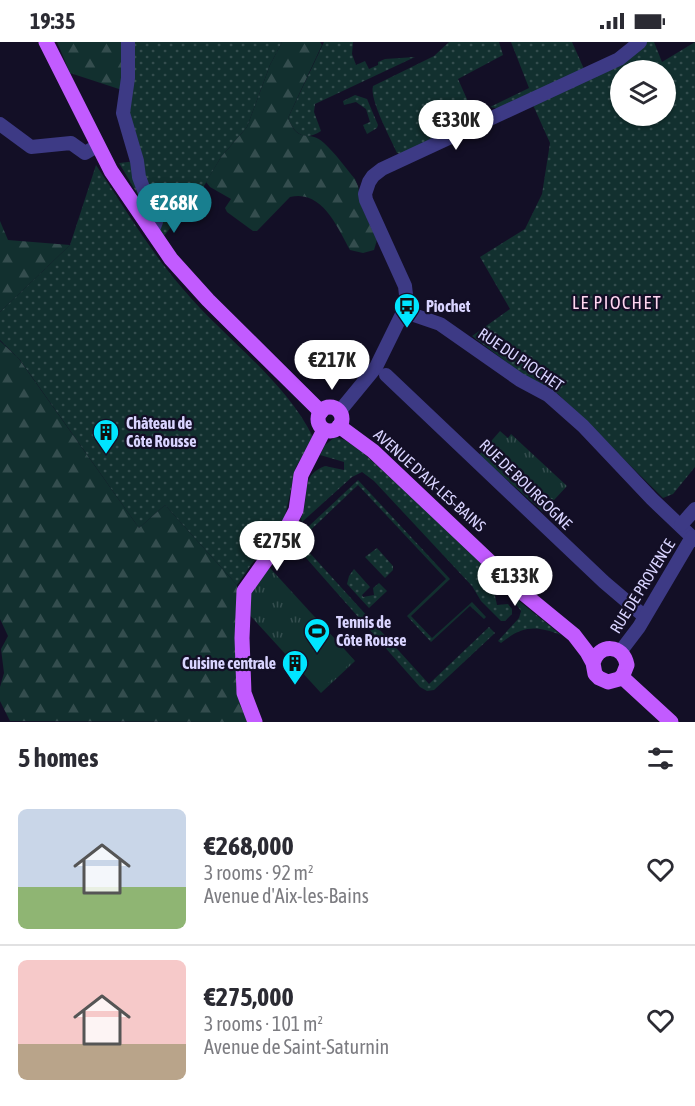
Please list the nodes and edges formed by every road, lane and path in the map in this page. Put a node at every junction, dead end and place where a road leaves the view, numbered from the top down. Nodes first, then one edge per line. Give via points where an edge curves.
1 (46, 42) edge
2 (128, 42) edge
3 (640, 42) edge
4 (0, 124) edge
5 (97, 146) junction
6 (152, 232) junction
7 (405, 312) junction
8 (386, 375) dead end
9 (321, 412) junction
10 (339, 419) junction
11 (324, 429) junction
12 (695, 508) edge
13 (681, 525) junction
14 (693, 538) edge
15 (644, 616) junction
16 (574, 635) junction
17 (602, 650) junction
18 (620, 652) junction
19 (593, 663) junction
20 (622, 677) junction
21 (255, 722) edge
22 (670, 722) edge

1 - 5 main road
2 - 6 street via 123,113 139,177 156,222
3 - 7 street via 619,59 409,155 372,176 366,200 405,286
4 - 5 street via 31,147 71,143 84,153
5 - 6 main road
6 - 9 main road via 208,300
7 - 10 street via 376,367
7 - 13 street, RUE DU PIOCHET via 440,324 519,380 548,395
8 - 15 street, RUE DE BOURGOGNE
9 - 10 main road via 331,408
9 - 11 main road via 318,420
10 - 11 main road via 331,431
10 - 16 main road, AVENUE D'AIX-LES-BAINS via 524,594
11 - 21 main road via 301,475 296,510 281,539 244,591 244,693
12 - 13 street
13 - 14 street, RUE DU PIOCHET
14 - 15 street, RUE DE PROVENCE
15 - 18 street, RUE DE PROVENCE
16 - 17 main road, AVENUE D'AIX-LES-BAINS
16 - 19 main road, AVENUE D'AIX-LES-BAINS
17 - 18 main road, AVENUE D'AIX-LES-BAINS
17 - 19 main road
18 - 20 main road via 627,665
19 - 20 main road, AVENUE D'AIX-LES-BAINS via 595,674 603,681
20 - 22 main road

